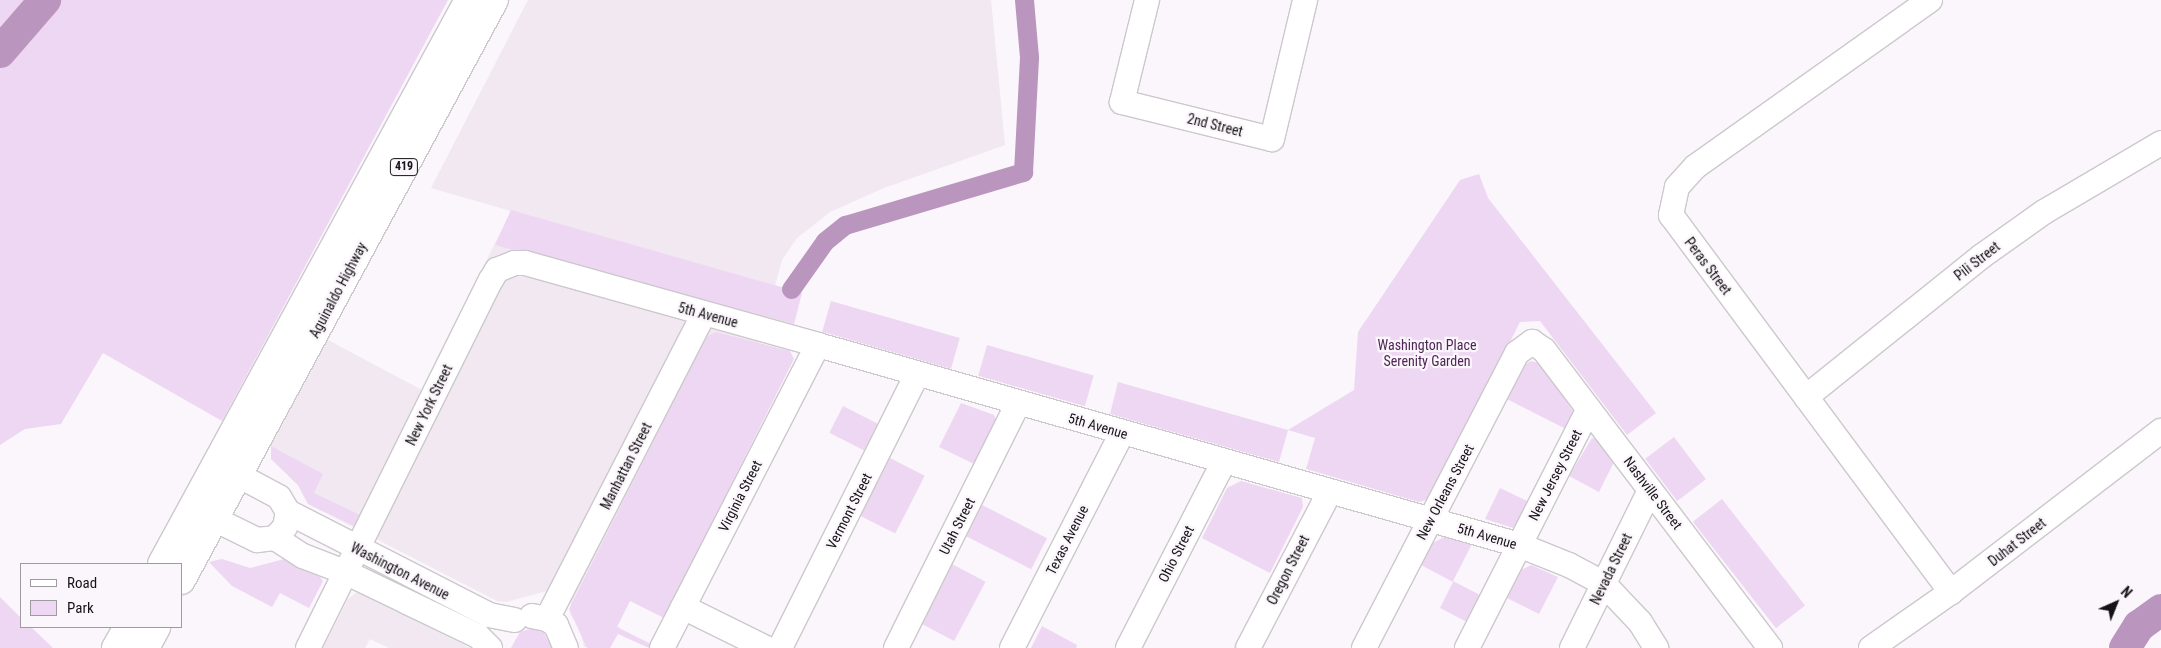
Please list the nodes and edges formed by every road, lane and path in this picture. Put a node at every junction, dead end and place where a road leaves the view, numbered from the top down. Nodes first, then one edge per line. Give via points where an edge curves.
1 (494, 0) edge
2 (1147, 0) edge
3 (1305, 0) edge
4 (1930, 0) edge
5 (468, 18) edge
6 (2161, 143) edge
7 (506, 264) joint
8 (704, 314) junction
9 (1532, 342) joint
10 (818, 344) junction
11 (917, 374) junction
12 (1806, 397) junction
13 (1018, 403) junction
14 (1589, 409) junction
15 (2161, 431) edge
16 (1122, 433) junction
17 (1224, 461) junction
18 (228, 470) junction
19 (1650, 490) junction
20 (1329, 493) junction
21 (288, 512) junction
22 (204, 514) junction
23 (1430, 520) junction
24 (293, 543) junction
25 (1519, 545) junction
26 (358, 550) junction
27 (163, 563) edge
28 (347, 572) junction
29 (182, 577) edge
30 (1603, 583) junction
31 (1952, 592) junction
32 (683, 607) junction
33 (547, 619) junction
34 (515, 620) junction
35 (127, 628) edge
36 (155, 628) edge
37 (116, 648) edge
38 (145, 648) edge
39 (308, 648) edge
40 (490, 648) edge
41 (498, 648) edge
42 (566, 648) edge
43 (662, 648) edge
44 (766, 648) edge
45 (780, 648) edge
46 (896, 648) edge
47 (1012, 648) edge
48 (1128, 648) edge
49 (1248, 648) edge
50 (1364, 648) edge
51 (1467, 648) edge
52 (1572, 648) edge
53 (1656, 648) edge
54 (1770, 648) edge
55 (1871, 648) edge

1 - 5 main road, Aguinaldo Highway / 419
2 - 3 street, 2nd Street via 1122,102 1272,139
4 - 12 street, Peras Street via 1695,167 1677,187 1671,215
5 - 18 main road, Aguinaldo Highway / 419
6 - 12 street, Pili Street via 2044,212 1982,256
7 - 8 street, 5th Avenue via 525,263
7 - 26 street, New York Street via 491,280
8 - 10 street, 5th Avenue
8 - 33 street, Manhattan Street
9 - 14 street, Nashville Street via 1544,350
9 - 23 street, New Orleans Street via 1517,353
10 - 11 street, 5th Avenue
10 - 32 street, Virginia Street
11 - 13 street, 5th Avenue
11 - 45 street, Vermont Street
12 - 31 street, Peras Street
13 - 16 street, 5th Avenue
13 - 46 street, Utah Street
14 - 19 street, Nashville Street
14 - 25 street, New Jersey Street
15 - 31 street, Duhat Street
16 - 17 street, 5th Avenue
16 - 47 street, Texas Avenue
17 - 20 street, 5th Avenue
17 - 48 street, Ohio Street
18 - 21 street, Washington Avenue via 279,497
18 - 22 main road, Aguinaldo Highway / 419
19 - 30 street, Nevada Street
19 - 54 street, Nashville Street
20 - 23 street, 5th Avenue
20 - 49 street, Oregon Street
21 - 24 street via 285,528
21 - 26 street, Washington Avenue
22 - 24 street, Washington Avenue via 257,540
22 - 27 main road, Aguinaldo Highway / 419
22 - 29 main road, Aguinaldo Highway / 419
23 - 25 street, 5th Avenue
23 - 50 street, New Orleans Street
24 - 28 street, Washington Avenue
24 - 28 street, Washington Avenue via 302,556
25 - 30 street, 5th Avenue
25 - 51 street, New Jersey Street
26 - 28 street, New York Street
26 - 34 street, Washington Avenue via 489,615
28 - 39 street, New York Street
28 - 40 street, Washington Avenue via 478,636
30 - 52 street, Nevada Street
30 - 53 street, 5th Avenue via 1640,622
31 - 55 street, Duhat Street
32 - 43 street, Virginia Street
32 - 44 street
33 - 34 street, Washington Avenue via 531,616
33 - 42 street via 562,633
34 - 41 street via 501,636
35 - 37 main road
36 - 38 main road

